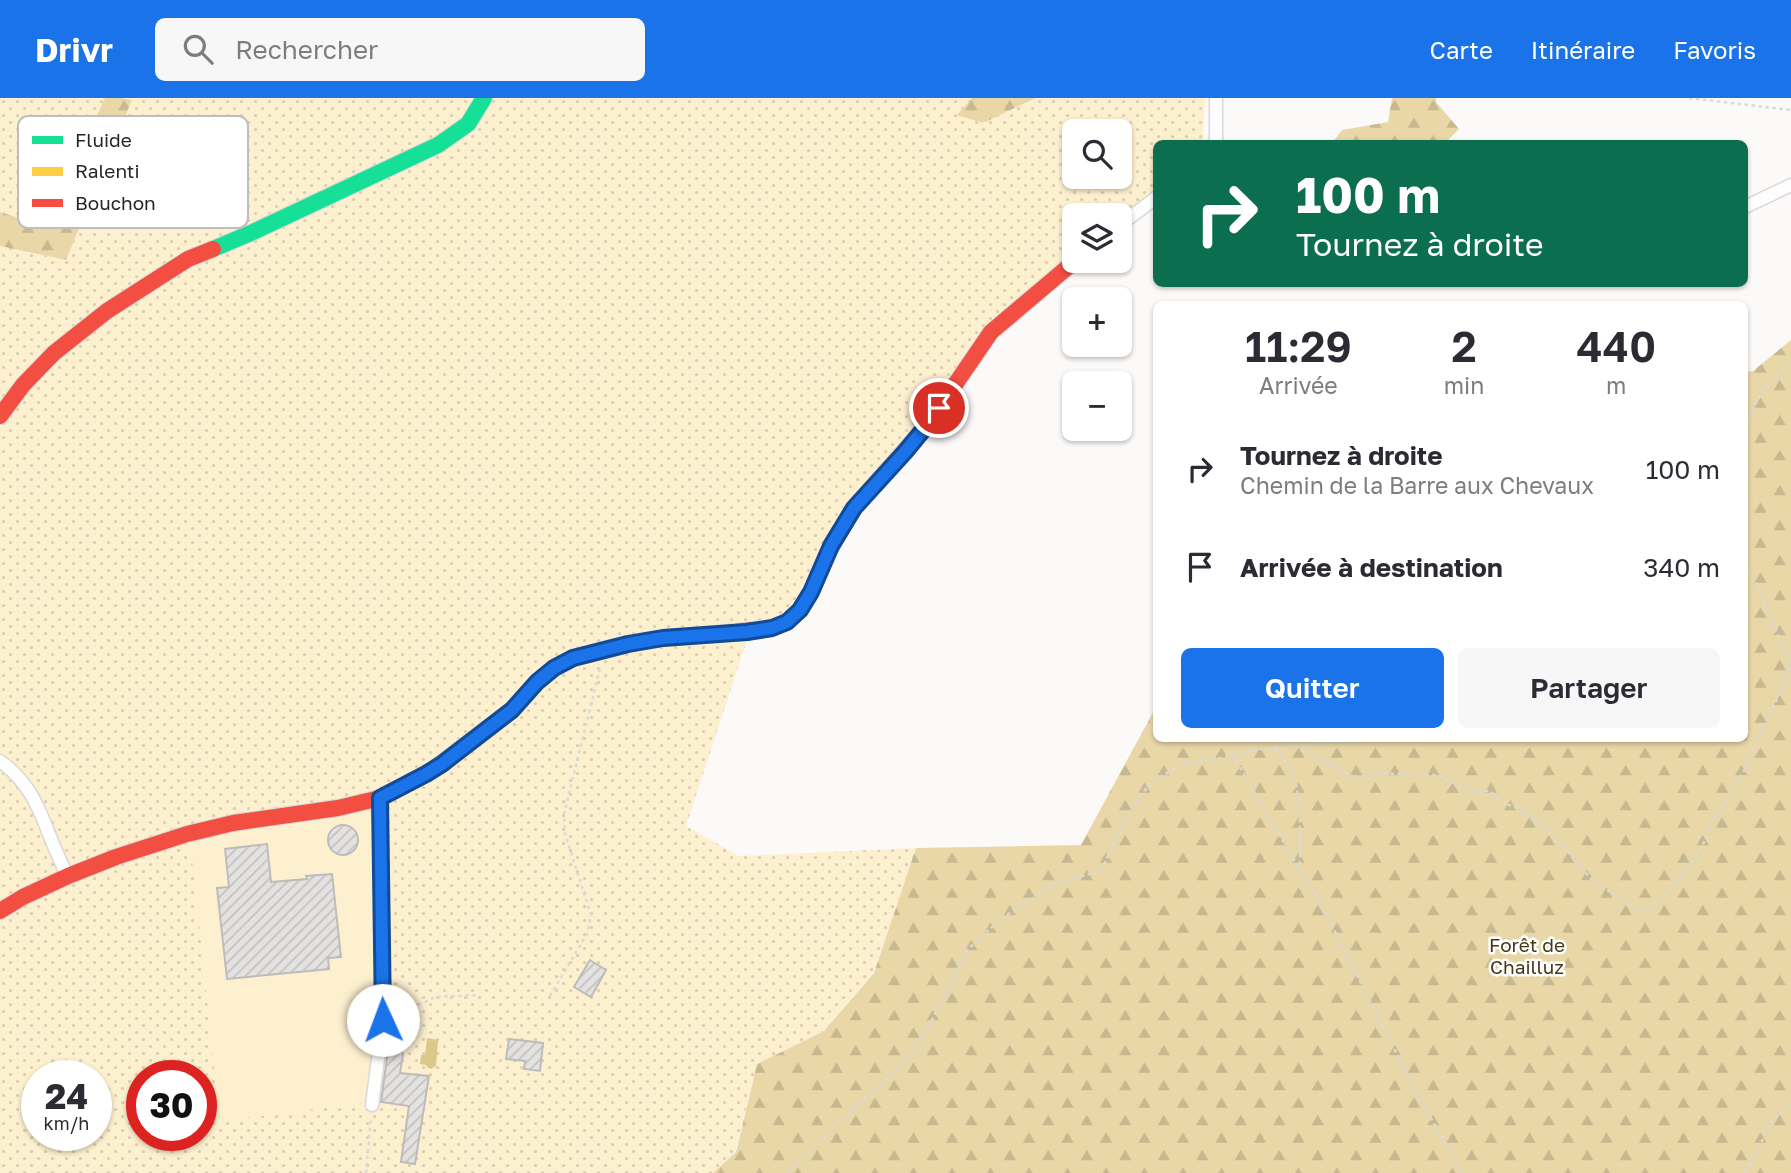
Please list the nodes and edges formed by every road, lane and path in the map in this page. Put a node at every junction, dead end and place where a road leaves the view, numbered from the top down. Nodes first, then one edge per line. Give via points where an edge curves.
1 (484, 98) edge
2 (1216, 98) edge
3 (1689, 98) edge
4 (1791, 110) edge
5 (1216, 140) edge
6 (1791, 185) edge
7 (1153, 200) edge
8 (1748, 206) edge
9 (1132, 216) edge
10 (1062, 272) edge
11 (1791, 360) edge
12 (0, 416) edge
13 (1748, 418) edge
14 (1748, 570) edge
15 (605, 650) junction
16 (1791, 666) edge
17 (1341, 742) edge
18 (1295, 746) junction
19 (1275, 748) junction
20 (1233, 755) junction
21 (0, 761) edge
22 (380, 798) junction
23 (1300, 871) junction
24 (68, 876) junction
25 (0, 911) edge
26 (479, 995) dead end
27 (550, 996) dead end
28 (382, 1005) junction
29 (1791, 1104) edge
30 (372, 1105) joint
31 (366, 1173) edge
32 (788, 1173) edge
33 (1462, 1173) edge
34 (1745, 1173) edge

1 - 12 street via 468,124 438,145 188,259 107,311 54,353
2 - 5 street
3 - 4 path
6 - 8 street
7 - 9 street
10 - 15 street via 991,332 928,424 854,508 811,592 787,622 747,632 663,638
11 - 13 path via 1765,387
14 - 16 path
15 - 22 street via 554,668 512,710 442,764
15 - 27 path via 564,814 565,834 592,915 587,934
16 - 18 path via 1742,776 1709,826 1707,837 1678,880 1647,910 1639,912 1592,880 1541,824 1490,791 1473,792 1436,775 1370,773 1358,779
17 - 18 path
18 - 19 path
19 - 20 path
19 - 23 path via 1292,771 1300,803
20 - 23 path
20 - 32 path via 1184,764 1151,782 1128,813 1101,872 1056,883 1002,918 967,950 929,1027 899,1068
21 - 24 street via 21,779 36,802
22 - 24 street via 187,834
22 - 28 street
23 - 33 path
24 - 25 street
26 - 28 path
28 - 30 street
29 - 34 path via 1768,1125
30 - 31 path

